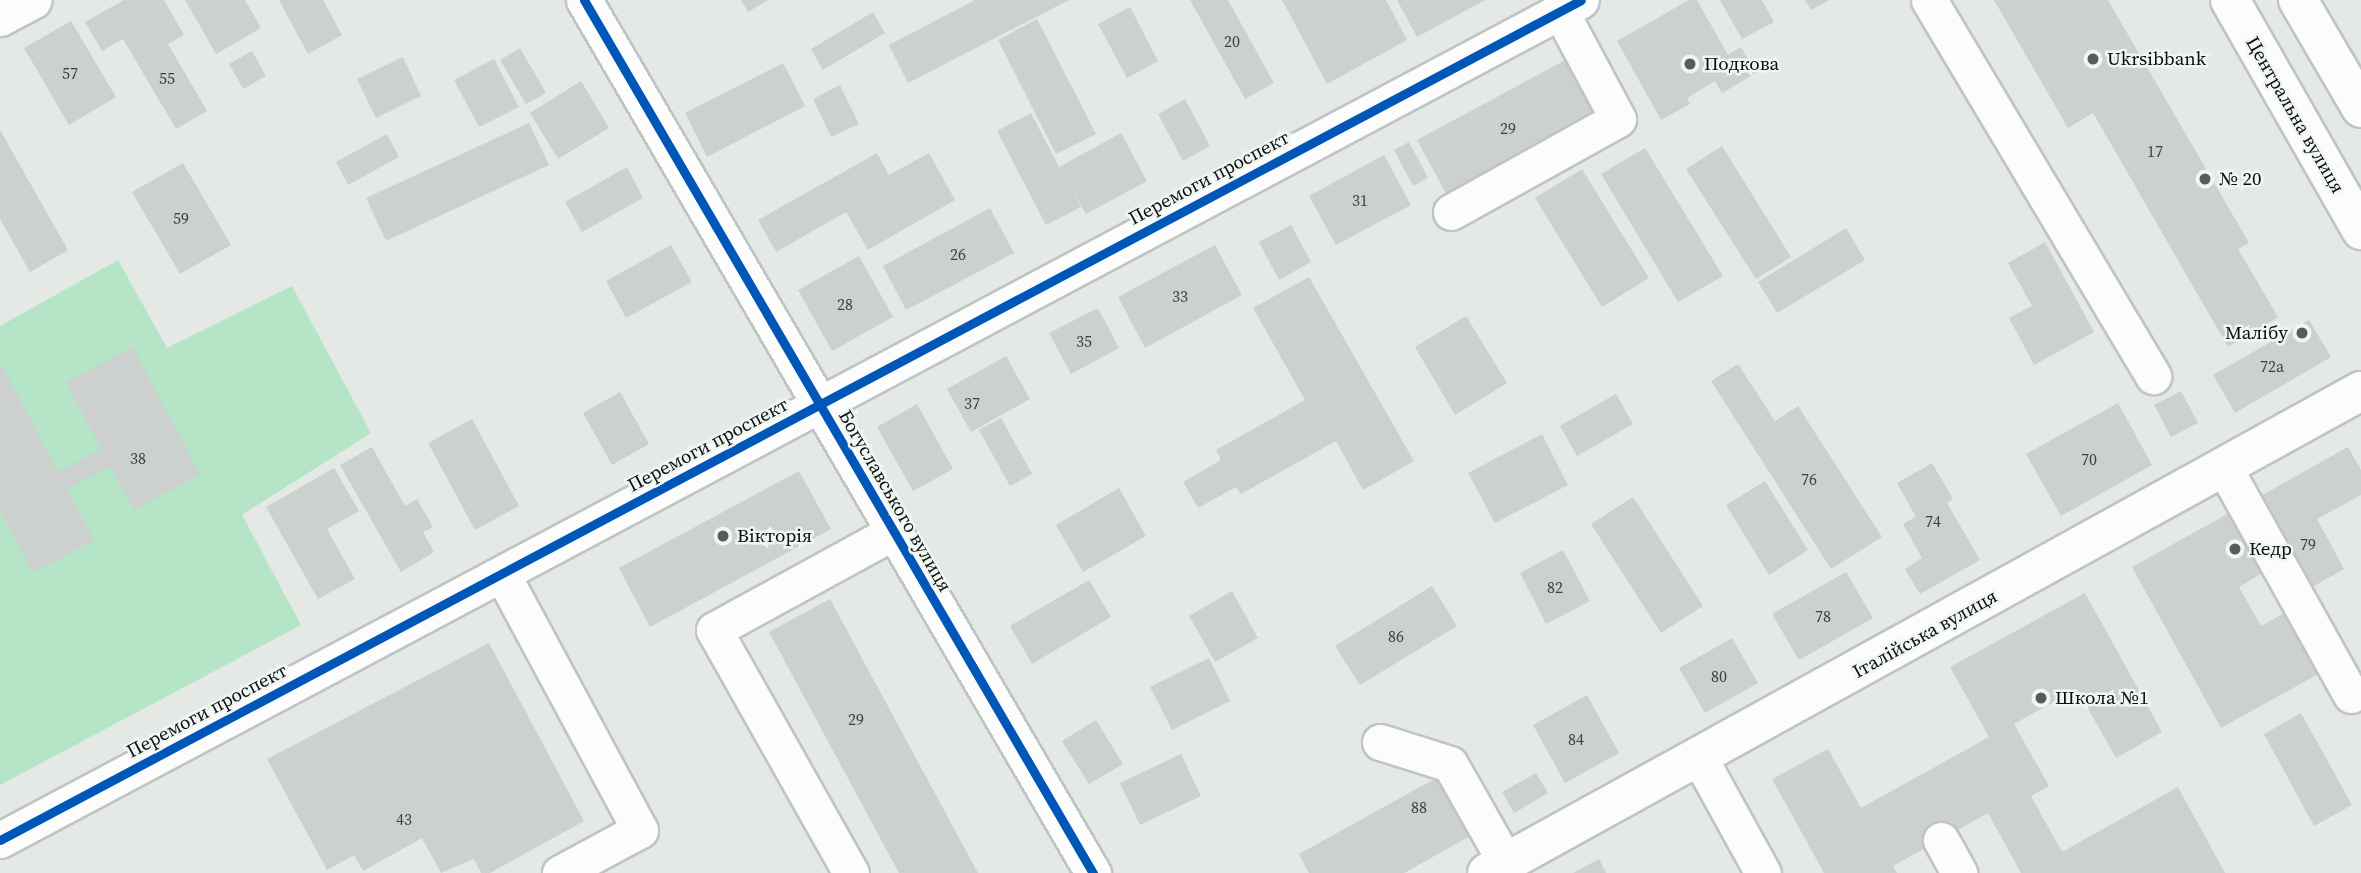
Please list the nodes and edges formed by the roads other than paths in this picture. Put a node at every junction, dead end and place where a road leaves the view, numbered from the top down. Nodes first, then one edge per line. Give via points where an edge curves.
1 (34, 0) edge
2 (584, 0) edge
3 (1929, 0) edge
4 (2230, 0) edge
5 (2298, 0) edge
6 (1570, 6) edge
7 (0, 18) edge
8 (2361, 108) edge
9 (1451, 212) dead end
10 (2361, 230) edge
11 (2153, 376) dead end
12 (2361, 391) edge
13 (819, 406) junction
14 (2224, 467) junction
15 (892, 532) junction
16 (502, 574) junction
17 (2351, 695) dead end
18 (1380, 742) dead end
19 (1700, 759) junction
20 (0, 840) edge
21 (1941, 840) dead end
22 (1497, 868) edge
23 (561, 873) edge
24 (851, 873) edge
25 (1093, 873) edge
26 (1763, 873) edge
27 (1959, 873) edge

1 - 7 street
2 - 13 street, Богуславського вулиця
3 - 11 street
4 - 10 main road, Центральна вулиця
5 - 8 main road
6 - 9 street via 1618,119
6 - 13 street, Перемоги проспект
12 - 14 main road, Італійська вулиця
13 - 15 street, Богуславського вулиця
13 - 16 street, Перемоги проспект
14 - 17 street
14 - 19 main road, Італійська вулиця
15 - 24 street via 714,630
15 - 25 street, Богуславського вулиця
16 - 20 street, Перемоги проспект
16 - 23 street via 640,830
18 - 22 street via 1450,764
19 - 22 main road, Італійська вулиця
19 - 26 street
21 - 27 street

